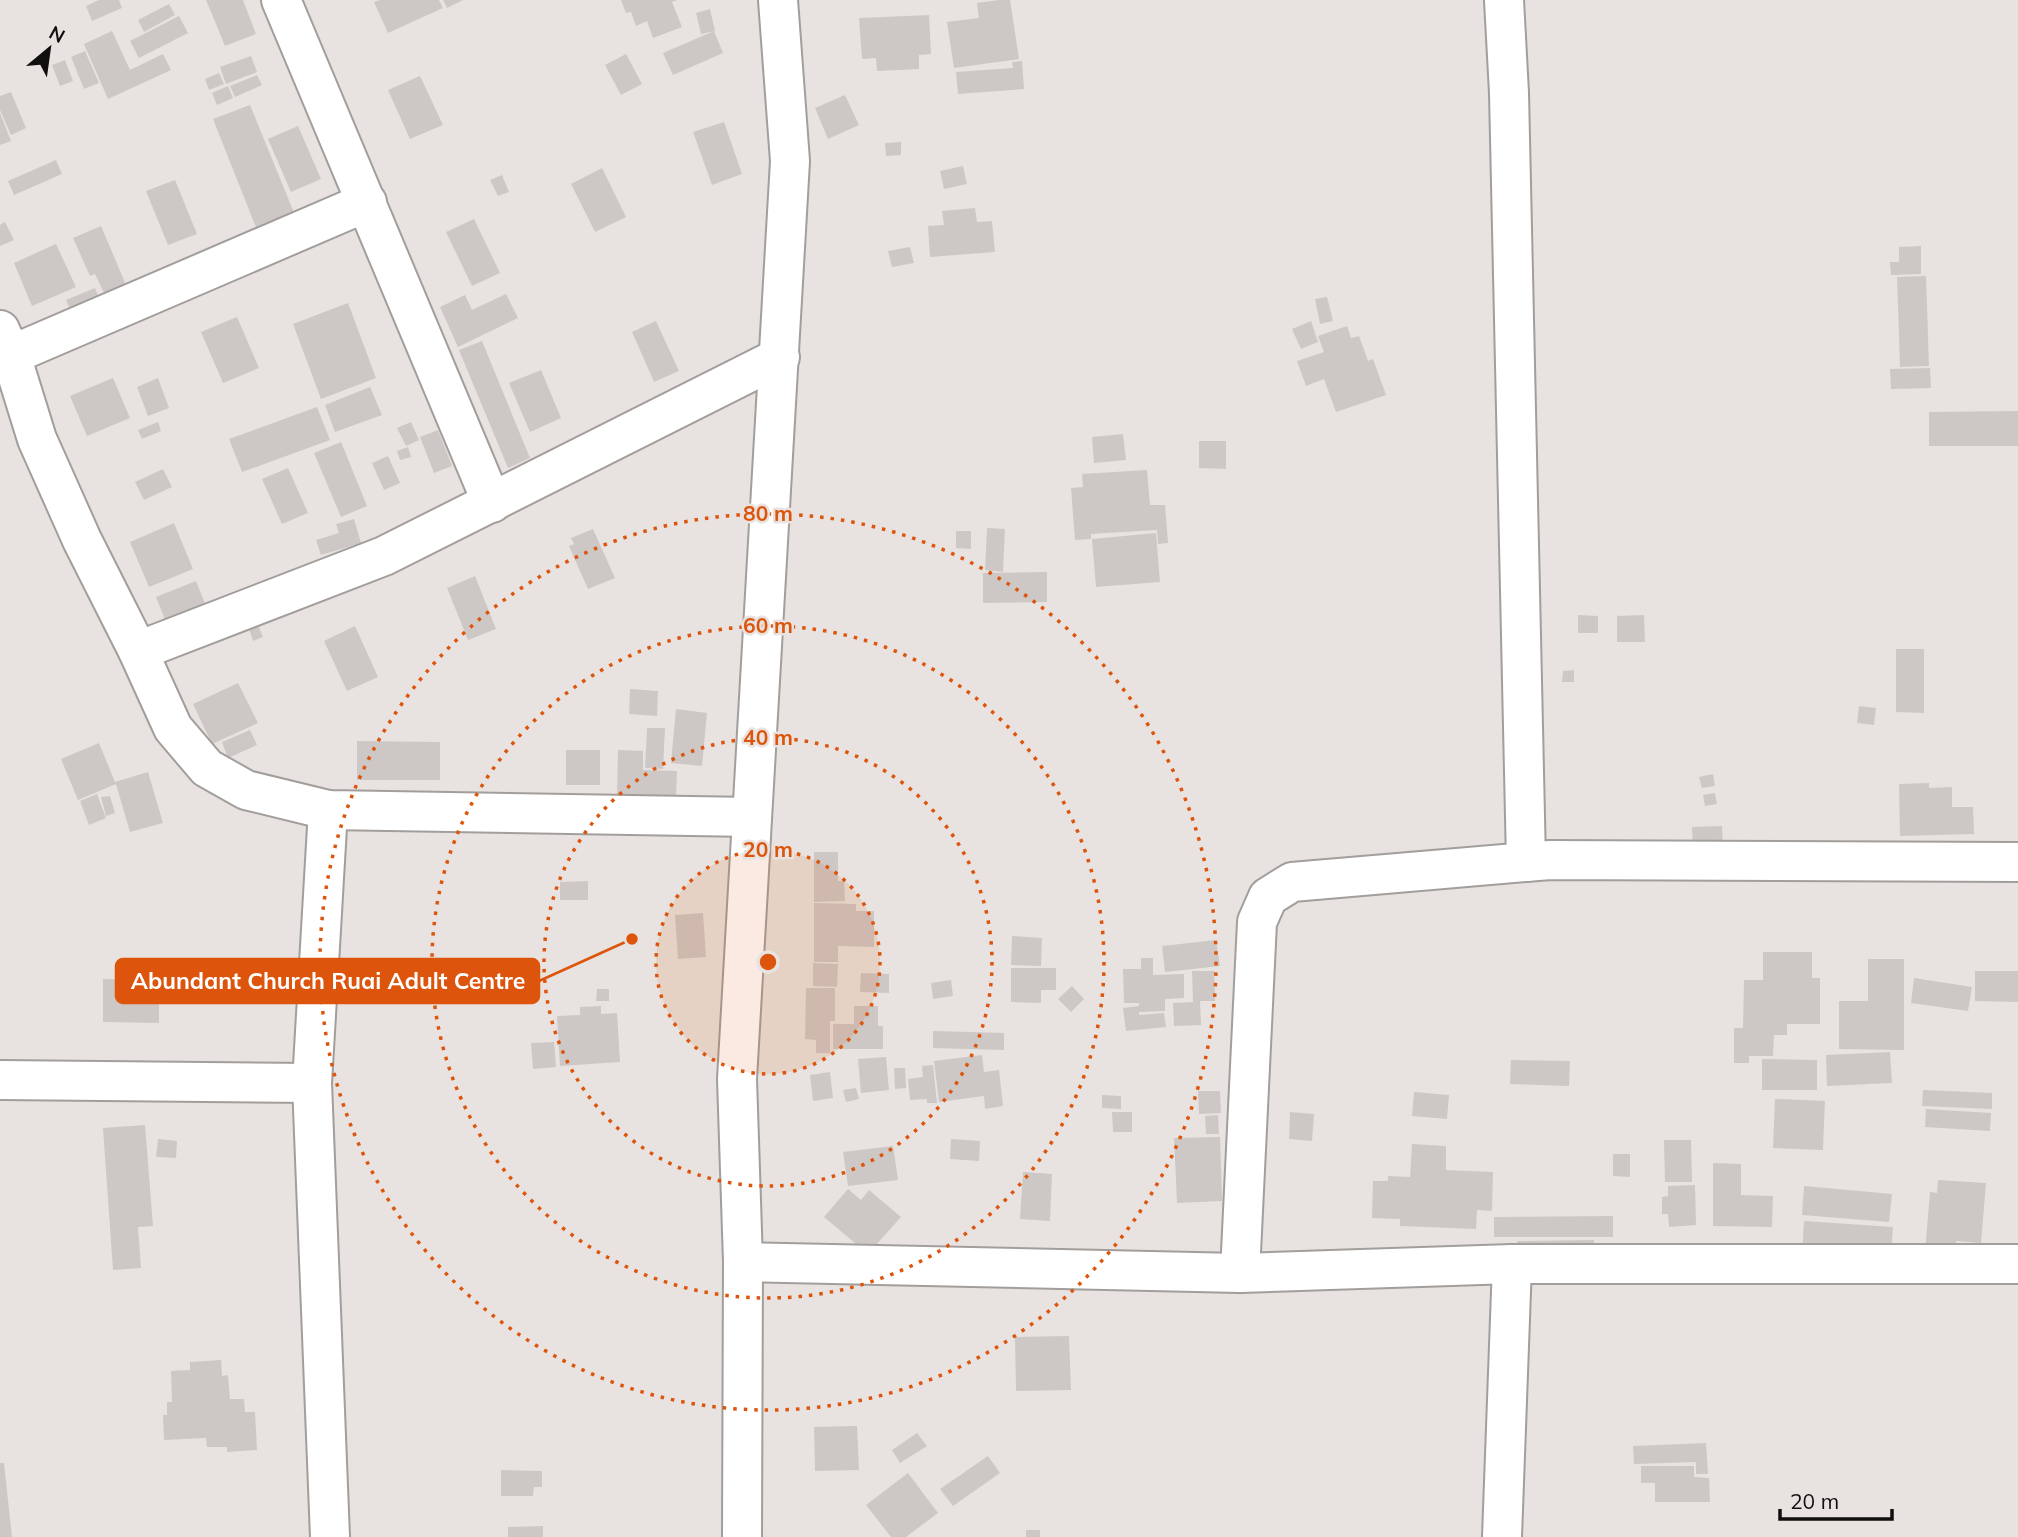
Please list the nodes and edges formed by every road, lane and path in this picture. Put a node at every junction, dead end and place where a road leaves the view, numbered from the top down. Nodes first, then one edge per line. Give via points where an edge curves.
1 (281, 0) edge
2 (778, 0) edge
3 (1504, 0) edge
4 (367, 202) junction
5 (6, 342) edge
6 (780, 357) junction
7 (492, 503) junction
8 (138, 651) junction
9 (328, 810) junction
10 (752, 817) junction
11 (1526, 862) junction
12 (2018, 862) edge
13 (0, 1080) edge
14 (313, 1083) junction
15 (743, 1262) junction
16 (1512, 1264) junction
17 (2018, 1264) edge
18 (1240, 1273) junction
19 (330, 1537) edge
20 (742, 1537) edge
21 (1502, 1537) edge

1 - 4 street
2 - 6 street via 790,162
3 - 11 street
4 - 5 street
4 - 7 street
5 - 8 street via 37,439
6 - 7 street
6 - 10 street
7 - 8 street via 384,556
8 - 9 street via 173,729 207,768 246,790
9 - 10 street
9 - 14 street
10 - 15 street via 737,1079
11 - 12 street
11 - 18 street via 1292,882 1268,897 1256,922
13 - 14 street
14 - 19 street
15 - 18 street
15 - 20 street
16 - 17 street
16 - 18 street
16 - 21 street

